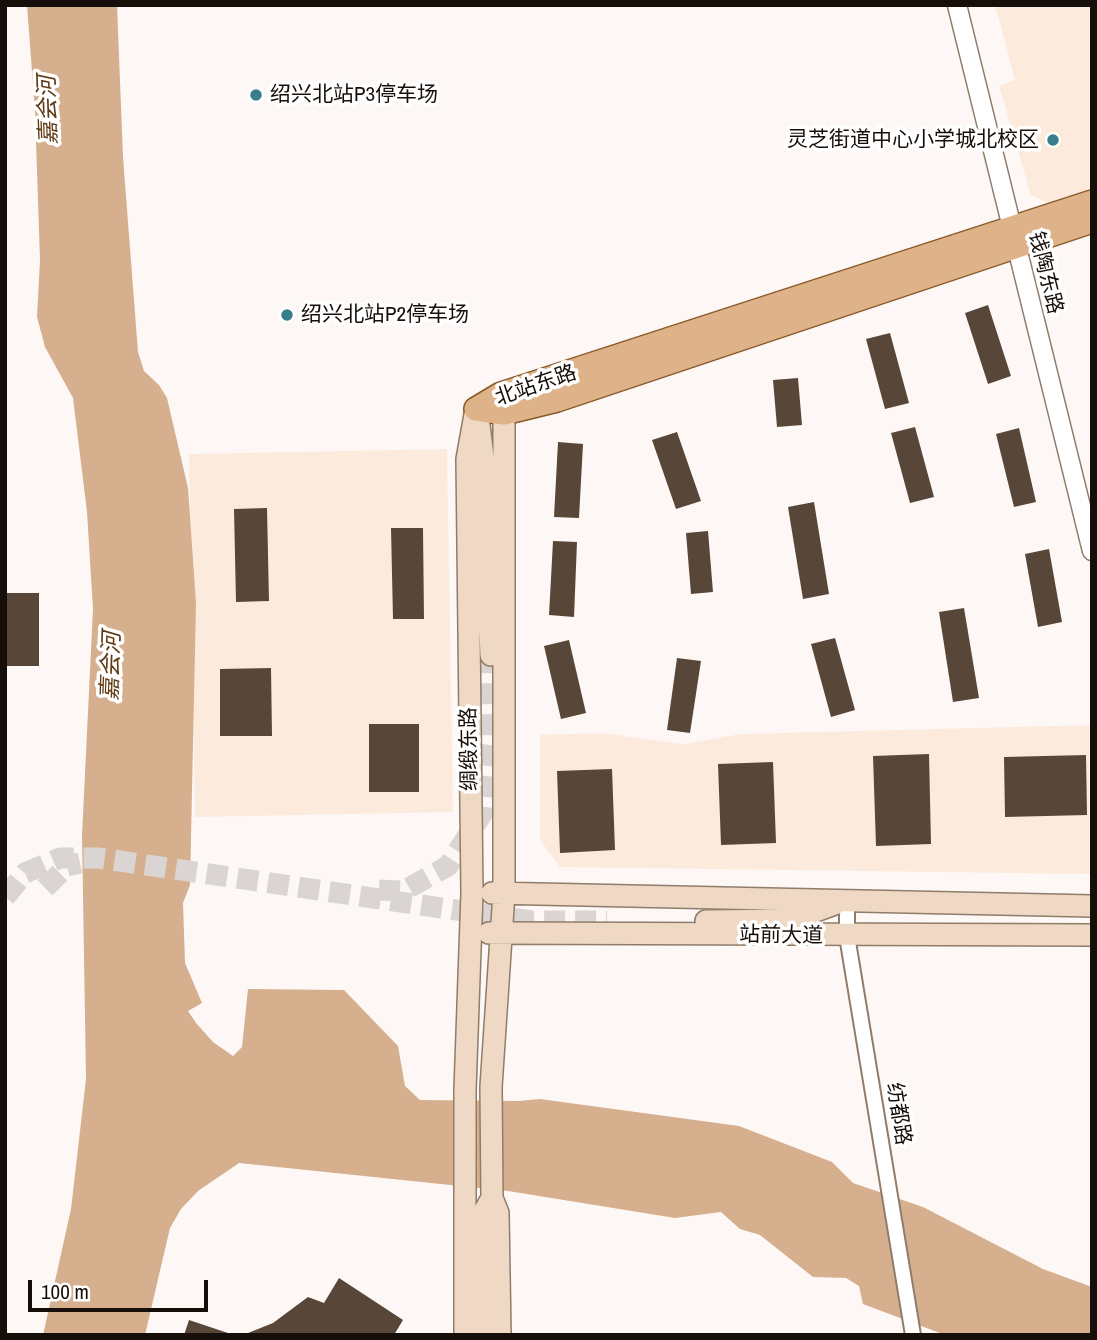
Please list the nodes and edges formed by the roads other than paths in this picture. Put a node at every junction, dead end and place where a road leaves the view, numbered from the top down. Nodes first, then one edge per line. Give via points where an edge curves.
1 (957, 5) edge
2 (1092, 202) edge
3 (1092, 221) edge
4 (1014, 239) junction
5 (476, 409) junction
6 (504, 413) junction
7 (1092, 551) edge
8 (491, 660) tunnel mouth
9 (472, 893) junction
10 (504, 893) junction
11 (847, 900) junction
12 (1092, 906) edge
13 (607, 921) tunnel mouth
14 (470, 933) junction
15 (500, 933) junction
16 (1092, 935) edge
17 (847, 936) junction
18 (492, 1198) junction
19 (465, 1335) edge
20 (483, 1335) edge
21 (500, 1335) edge
22 (913, 1335) edge

1 - 4 street, 钱陶东路
2 - 4 main road, 北站东路
3 - 4 main road, 北站东路
4 - 5 main road, 北站东路 via 501,394
4 - 6 main road, 北站东路 via 556,400
4 - 7 street, 钱陶东路
5 - 6 main road, 北站东路
5 - 8 main road via 483,457
5 - 9 main road, 绸缎东路 via 467,459
6 - 10 main road, 绸缎东路
9 - 10 main road, 站前大道
9 - 14 main road, 绸缎东路
10 - 11 main road, 站前大道
10 - 15 main road, 绸缎东路
11 - 12 main road, 站前大道
11 - 13 main road via 791,920
11 - 17 street, 纺都路
14 - 15 main road, 站前大道
14 - 19 main road, 绸缎东路
15 - 17 main road, 站前大道
15 - 18 main road, 绸缎东路 via 491,1087
16 - 17 main road, 站前大道
17 - 22 street, 纺都路
18 - 20 main road via 483,1214
18 - 21 main road via 498,1213

